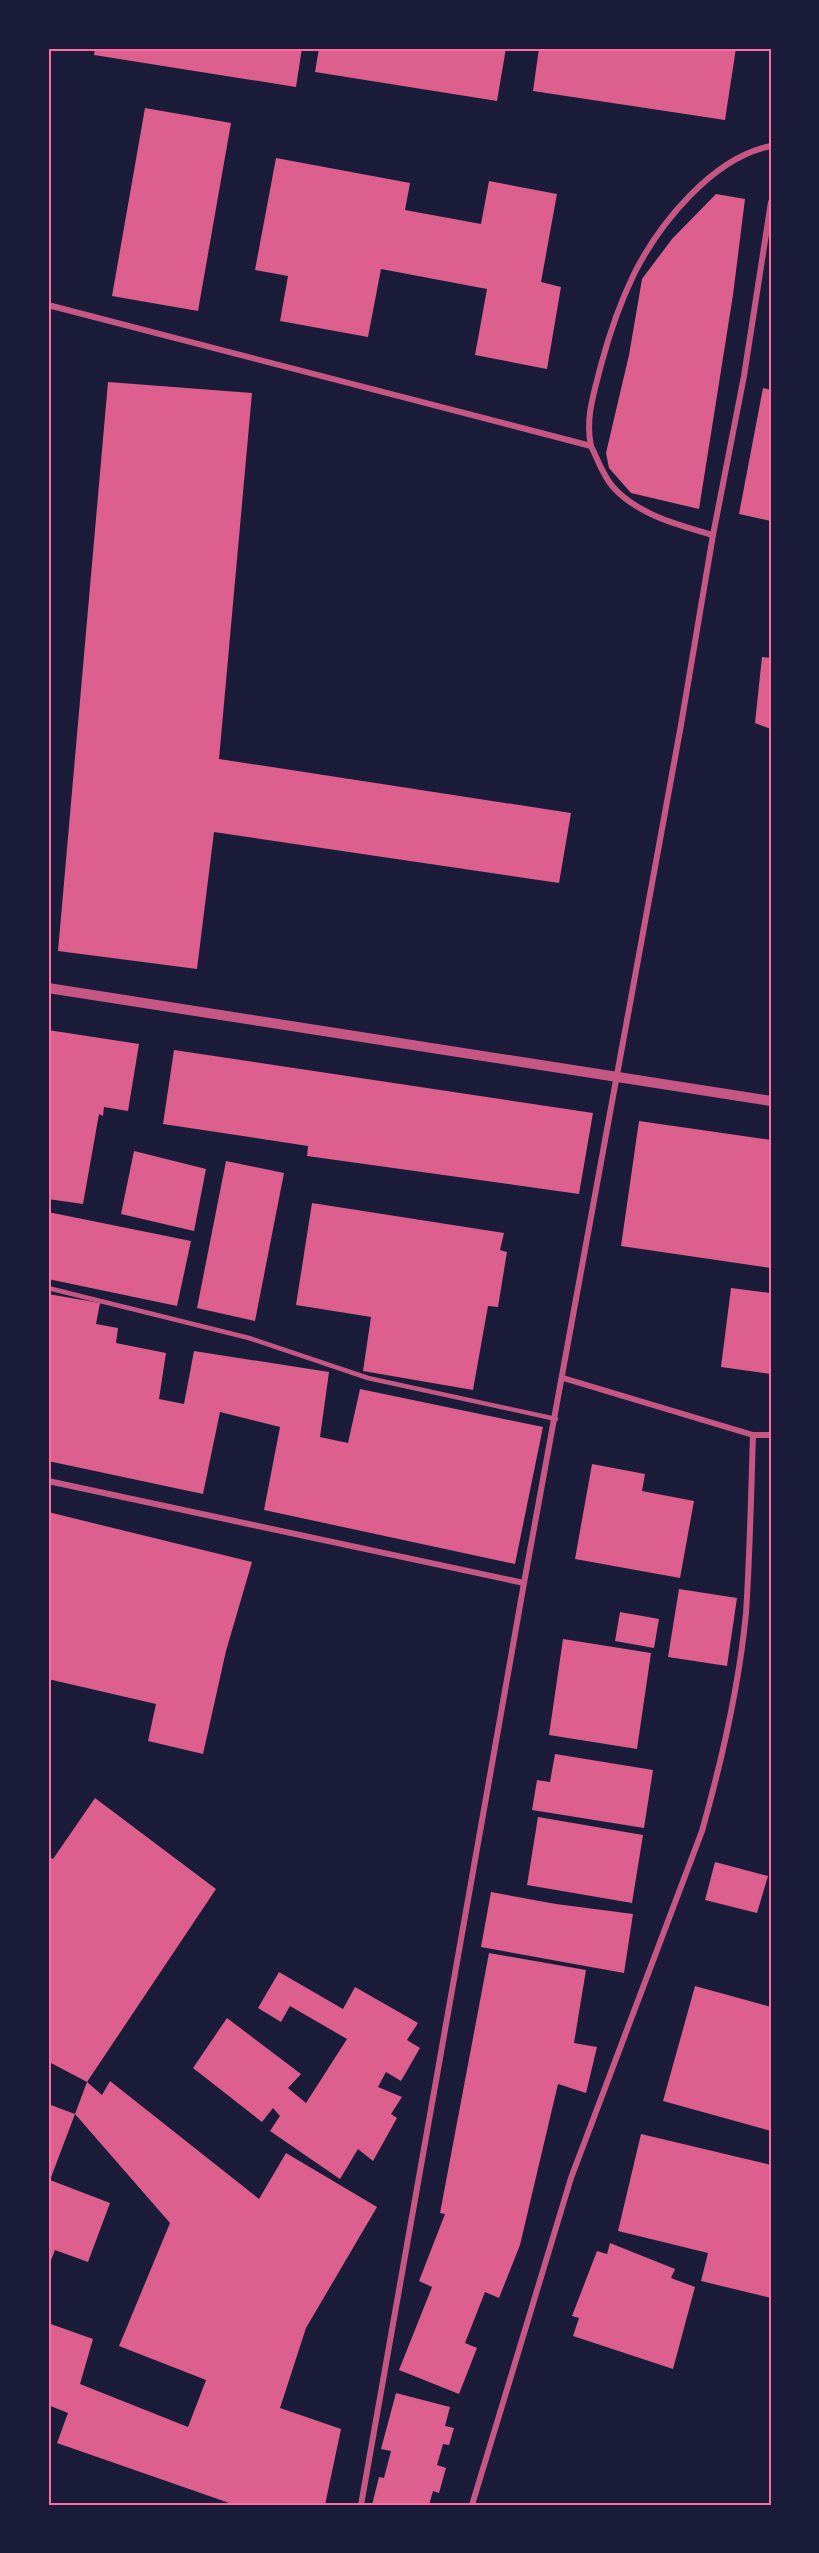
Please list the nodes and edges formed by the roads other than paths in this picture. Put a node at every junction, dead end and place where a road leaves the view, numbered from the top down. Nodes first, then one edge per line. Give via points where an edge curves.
1 (771, 146) edge
2 (771, 202) edge
3 (48, 305) edge
4 (591, 446) junction
5 (712, 535) junction
6 (48, 988) edge
7 (616, 1077) junction
8 (771, 1101) edge
9 (48, 1288) edge
10 (564, 1378) junction
11 (556, 1419) junction
12 (753, 1435) junction
13 (771, 1435) edge
14 (48, 1481) edge
15 (525, 1583) junction
16 (361, 2505) edge
17 (472, 2505) edge

1 - 4 street via 735,160 695,190 644,256 626,292 605,352 588,418
2 - 5 street via 744,376
3 - 4 street
4 - 5 street via 613,486 637,505 663,519
5 - 7 street
6 - 7 street
7 - 8 street
7 - 10 street
9 - 11 lane via 249,1338 368,1378
10 - 11 street
10 - 12 street
11 - 15 street
12 - 13 street
12 - 17 street via 746,1613 717,1778 702,1832 571,2178
14 - 15 street
15 - 16 street

